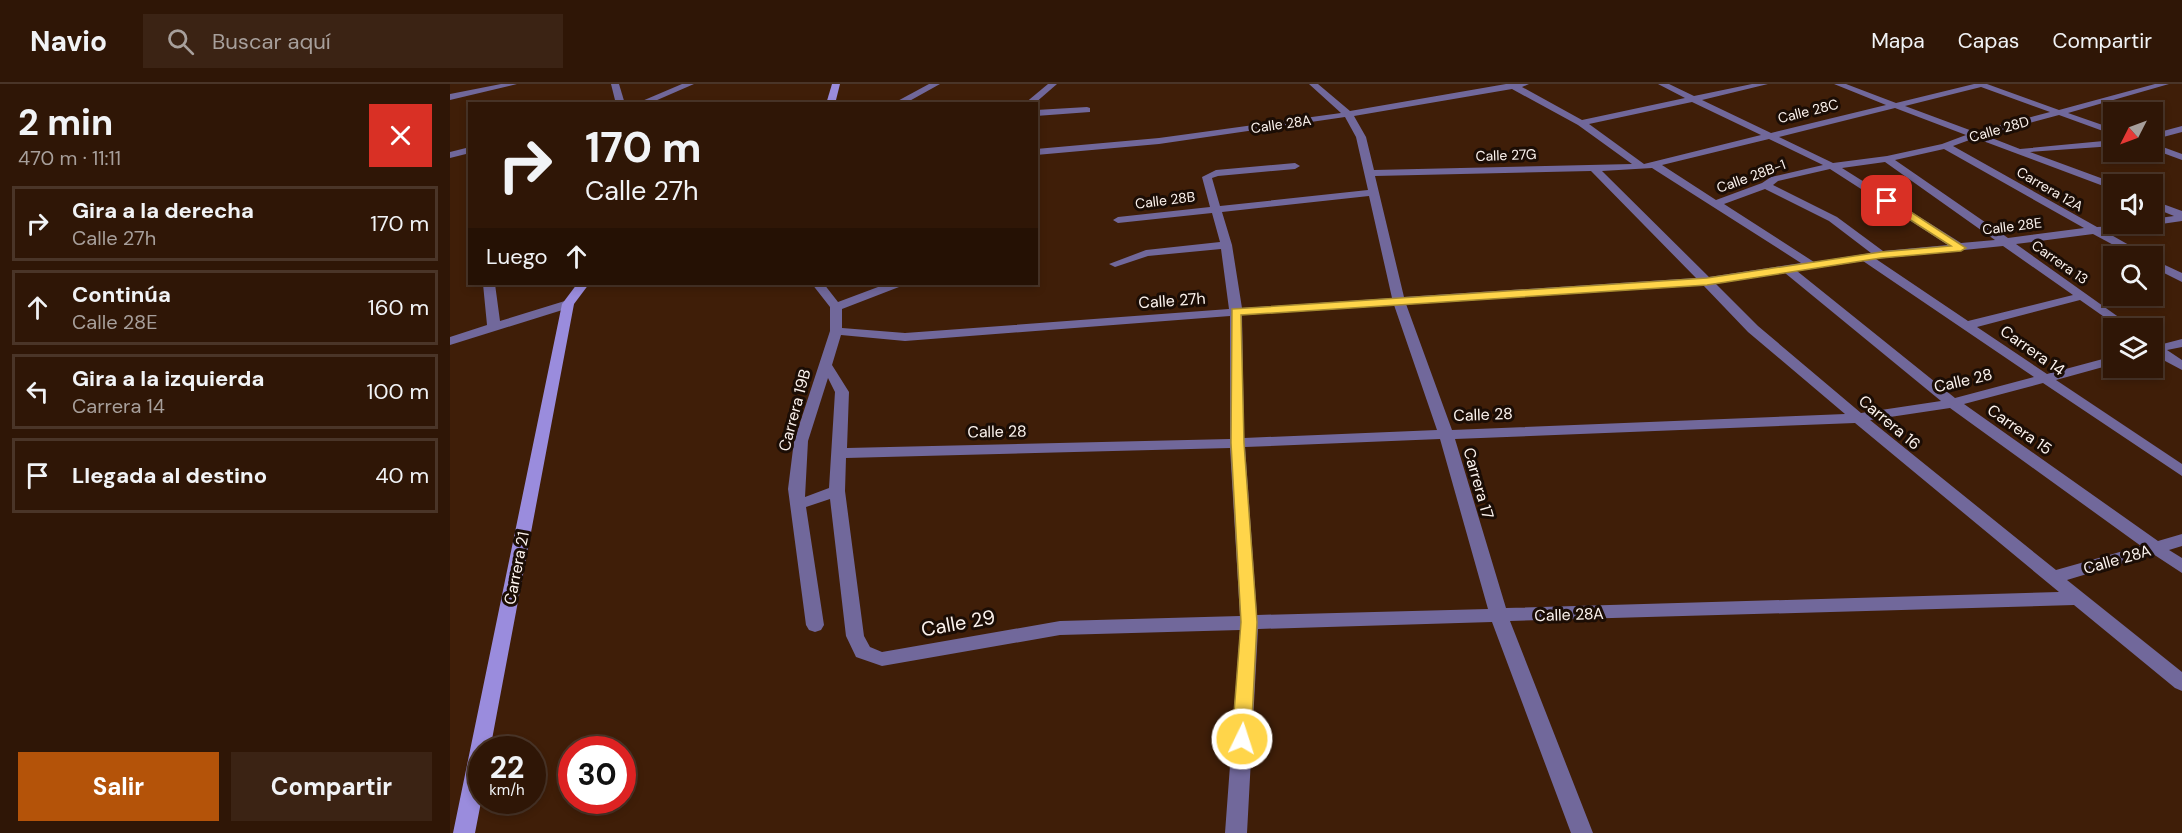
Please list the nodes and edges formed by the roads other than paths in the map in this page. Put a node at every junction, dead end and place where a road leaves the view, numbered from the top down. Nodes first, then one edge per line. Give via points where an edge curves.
1 (513, 84) edge
2 (615, 84) edge
3 (690, 84) edge
4 (836, 84) edge
5 (936, 84) edge
6 (1053, 84) edge
7 (1313, 84) edge
8 (1525, 84) edge
9 (1662, 84) edge
10 (1764, 84) edge
11 (1838, 84) edge
12 (1979, 84) edge
13 (2164, 84) edge
14 (1511, 85) edge
15 (481, 87) edge
16 (450, 97) edge
17 (1694, 99) junction
18 (485, 101) dead end
19 (620, 102) edge
20 (644, 102) edge
21 (831, 102) edge
22 (900, 102) edge
23 (1030, 102) edge
24 (1895, 105) junction
25 (1087, 110) dead end
26 (2059, 112) junction
27 (1038, 113) edge
28 (1348, 114) junction
29 (1581, 123) junction
30 (2103, 128) edge
31 (2182, 129) edge
32 (2163, 134) edge
33 (1975, 135) junction
34 (1769, 136) junction
35 (2103, 144) edge
36 (1945, 146) junction
37 (468, 150) edge
38 (2163, 150) edge
39 (2018, 151) junction
40 (1038, 152) edge
41 (450, 155) edge
42 (2182, 157) edge
43 (1887, 159) junction
44 (1294, 166) dead end
45 (1647, 166) junction
46 (1832, 166) junction
47 (1594, 168) junction
48 (1370, 173) junction
49 (2103, 183) edge
50 (1766, 185) junction
51 (1374, 192) junction
52 (1715, 204) junction
53 (2163, 208) edge
54 (1216, 209) junction
55 (2182, 217) edge
56 (1118, 220) dead end
57 (2163, 220) edge
58 (2103, 230) edge
59 (2093, 231) junction
60 (2006, 243) junction
61 (1226, 245) junction
62 (2122, 246) edge
63 (1961, 248) junction
64 (1881, 255) junction
65 (1865, 257) junction
66 (1115, 264) dead end
67 (1811, 265) junction
68 (1787, 268) junction
69 (2163, 268) edge
70 (2182, 278) edge
71 (1707, 281) junction
72 (489, 285) edge
73 (582, 285) edge
74 (819, 285) edge
75 (892, 285) edge
76 (2082, 297) junction
77 (1399, 301) junction
78 (568, 304) junction
79 (836, 307) junction
80 (1236, 312) junction
81 (2113, 318) edge
82 (1968, 325) junction
83 (494, 328) junction
84 (836, 331) junction
85 (450, 341) edge
86 (2182, 343) edge
87 (2163, 346) edge
88 (2163, 354) edge
89 (2103, 363) edge
90 (2182, 366) edge
91 (833, 376) junction
92 (2045, 379) junction
93 (1953, 403) junction
94 (1858, 418) junction
95 (1446, 434) junction
96 (1237, 443) junction
97 (840, 453) junction
98 (2182, 471) edge
99 (837, 491) junction
100 (800, 504) junction
101 (2182, 540) edge
102 (2156, 548) junction
103 (2182, 567) edge
104 (2051, 578) junction
105 (2078, 598) junction
106 (1499, 616) junction
107 (1249, 622) junction
108 (815, 625) dead end
109 (1060, 628) joint
110 (2182, 683) edge
111 (464, 833) edge
112 (1236, 833) edge
113 (1582, 833) edge

1 - 15 street
2 - 19 street
3 - 20 street
4 - 21 street
5 - 22 street
6 - 23 street
7 - 28 street, Carrera 17
8 - 14 street, Calle 28A
9 - 17 street
10 - 17 street
11 - 24 street
12 - 24 street, Calle 28C
12 - 26 street
13 - 26 street, Calle 28D
14 - 28 street, Calle 28A
14 - 29 street
15 - 16 street
15 - 18 street
17 - 29 street
17 - 34 street
24 - 33 street
24 - 34 street, Calle 28C
25 - 27 street
26 - 30 street
26 - 33 street, Calle 28D
28 - 40 street, Calle 28A via 1156,143
28 - 48 street, Carrera 17 via 1361,137
29 - 45 street
31 - 32 street
33 - 36 street, Calle 28D
33 - 39 street
34 - 45 street, Calle 28C
34 - 46 street
35 - 39 street
36 - 43 street, Calle 28D
36 - 59 street, Carrera 12A
37 - 41 street
38 - 42 street
39 - 49 street
43 - 46 street, Calle 28D
43 - 60 street, Carrera 13
44 - 54 street via 1207,177
45 - 47 street, Calle 27G
45 - 52 street
46 - 50 street, Calle 28B-1 via 1775,179
46 - 63 street
47 - 48 street, Calle 27G
47 - 71 street, Carrera 16
48 - 51 street, Carrera 17
50 - 52 street, Calle 28B-1
50 - 64 street via 1833,219
51 - 54 street
51 - 77 street, Carrera 17
52 - 67 street
53 - 55 street
54 - 56 street, Calle 28B
54 - 61 street
55 - 57 street
58 - 59 street, Calle 28E
59 - 60 street, Calle 28E
59 - 62 street, Carrera 12A
60 - 63 street, Calle 28E
60 - 76 street, Carrera 13
61 - 66 street via 1146,253
61 - 80 street
63 - 64 street, Calle 28E
64 - 65 street, Calle 28E
65 - 67 street, Calle 28E
65 - 82 street, Carrera 14
67 - 68 street, Calle 28E
68 - 71 street, Calle 28E
68 - 93 street, Carrera 15
69 - 70 street
71 - 77 street, Calle 27h
71 - 94 street, Carrera 16 via 1754,329
72 - 83 street
73 - 78 street
74 - 79 street
75 - 79 street
76 - 81 street, Carrera 13
76 - 82 street
77 - 80 street, Calle 27h
77 - 95 street, Carrera 17
78 - 83 street
78 - 111 street, Carrera 21
79 - 84 street, Carrera 19B
80 - 84 street, Calle 27h via 892,337
80 - 96 street
82 - 92 street, Carrera 14
83 - 85 street
84 - 91 street, Carrera 19B
86 - 87 street
88 - 90 street
89 - 92 street, Calle 28
91 - 97 street via 842,392
91 - 100 street, Carrera 19B via 801,441 796,489
92 - 93 street, Calle 28
92 - 98 street, Carrera 14
93 - 94 street, Calle 28
93 - 102 street, Carrera 15
94 - 95 street, Calle 28
94 - 104 street, Carrera 16
95 - 96 street, Calle 28
95 - 106 street, Carrera 17
96 - 97 street, Calle 28
96 - 107 street
97 - 99 street
99 - 100 street
99 - 109 street, Calle 29 via 855,636 863,652 882,659
100 - 108 street, Carrera 19B
101 - 102 street, Calle 28A
102 - 103 street, Carrera 15
102 - 104 street, Calle 28A
104 - 105 street, Carrera 16
105 - 106 street, Calle 28A
105 - 110 street, Carrera 16
106 - 107 street, Calle 28A
106 - 113 street, Carrera 17
107 - 109 street, Calle 28A
107 - 112 street

